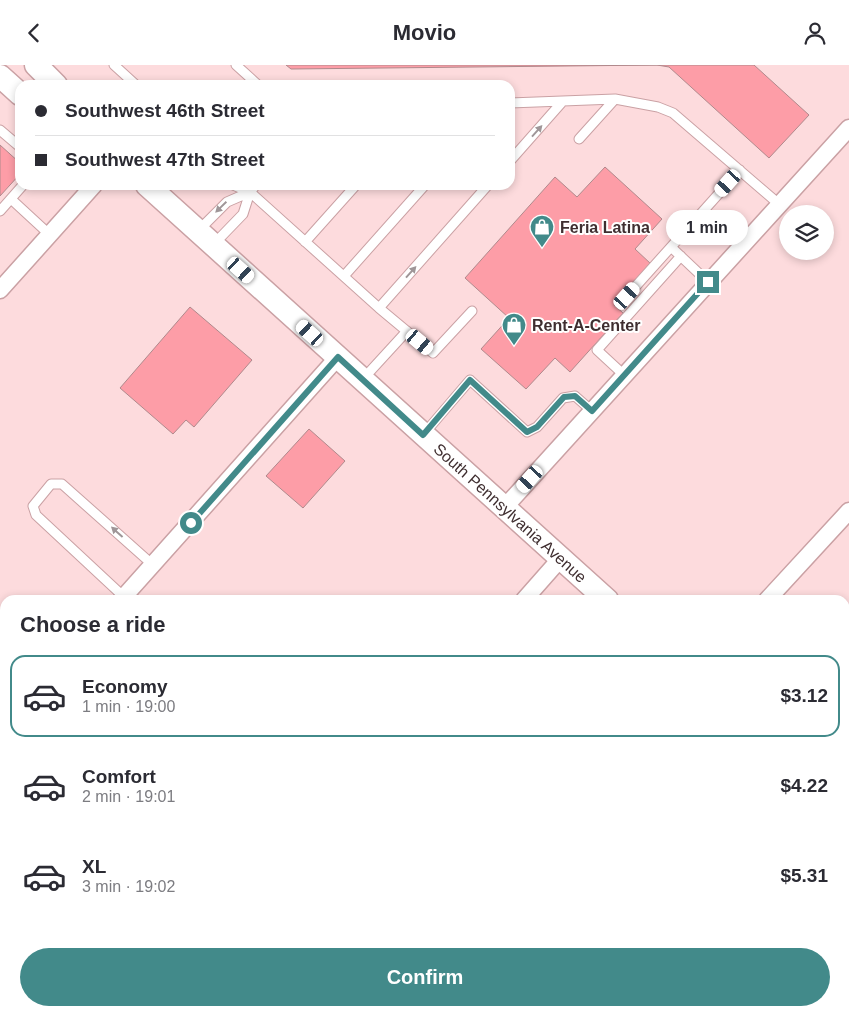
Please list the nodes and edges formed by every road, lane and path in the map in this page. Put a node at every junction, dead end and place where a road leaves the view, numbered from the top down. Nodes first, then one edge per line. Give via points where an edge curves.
1 (36, 65) edge
2 (114, 65) edge
3 (236, 65) edge
4 (0, 76) edge
5 (51, 80) edge
6 (130, 80) edge
7 (252, 80) edge
8 (15, 90) edge
9 (615, 99) junction
10 (563, 101) junction
11 (515, 103) edge
12 (849, 128) edge
13 (0, 130) edge
14 (579, 139) dead end
15 (15, 143) edge
16 (515, 155) edge
17 (740, 170) junction
18 (19, 190) edge
19 (90, 190) edge
20 (153, 190) edge
21 (246, 190) edge
22 (250, 190) edge
23 (254, 190) edge
24 (351, 190) edge
25 (421, 190) edge
26 (484, 190) edge
27 (11, 199) junction
28 (780, 205) joint
29 (779, 206) edge
30 (0, 211) edge
31 (50, 235) junction
32 (206, 238) junction
33 (305, 241) junction
34 (671, 247) junction
35 (681, 256) junction
36 (344, 276) junction
37 (708, 282) junction
38 (0, 290) edge
39 (627, 296) dead end
40 (379, 308) junction
41 (472, 311) dead end
42 (407, 331) junction
43 (338, 357) junction
44 (624, 375) junction
45 (363, 380) junction
46 (592, 411) junction
47 (423, 435) junction
48 (504, 507) junction
49 (849, 511) edge
50 (561, 558) junction
51 (153, 565) junction
52 (120, 595) edge
53 (126, 595) edge
54 (528, 595) edge
55 (602, 595) edge
56 (772, 595) edge

1 - 5 main road
2 - 6 lane
3 - 7 lane
4 - 8 main road
9 - 10 lane
9 - 14 lane
9 - 17 lane via 673,113
10 - 11 lane
16 -> 10 lane
12 - 28 street
13 - 15 lane
17 - 28 lane
17 - 34 lane
18 - 27 lane
19 - 31 street
20 - 32 main road, South Pennsylvania Avenue
21 -> 32 lane via 226,202
22 - 32 lane via 243,214
23 - 33 lane
24 - 33 lane
25 - 36 lane
40 -> 26 lane
27 - 30 lane
27 - 31 lane
29 - 37 street
31 - 38 street
32 - 43 main road, South Pennsylvania Avenue
33 - 36 lane
34 - 35 lane
34 - 39 lane
35 - 37 lane
35 - 44 lane via 597,350
36 - 40 lane
37 - 44 street
40 - 42 lane
41 - 42 lane via 433,353
42 - 45 lane
43 - 45 main road, South Pennsylvania Avenue
43 - 51 street
44 - 46 street
45 - 47 main road, South Pennsylvania Avenue
46 - 47 lane via 575,396 564,397 537,427 527,432 470,380
46 - 48 street
47 - 48 main road, South Pennsylvania Avenue
48 - 50 main road, South Pennsylvania Avenue
49 - 56 street
50 - 54 street
50 - 55 main road, South Pennsylvania Avenue
51 -> 52 lane via 62,484 51,484 33,505 36,515
51 - 53 street

